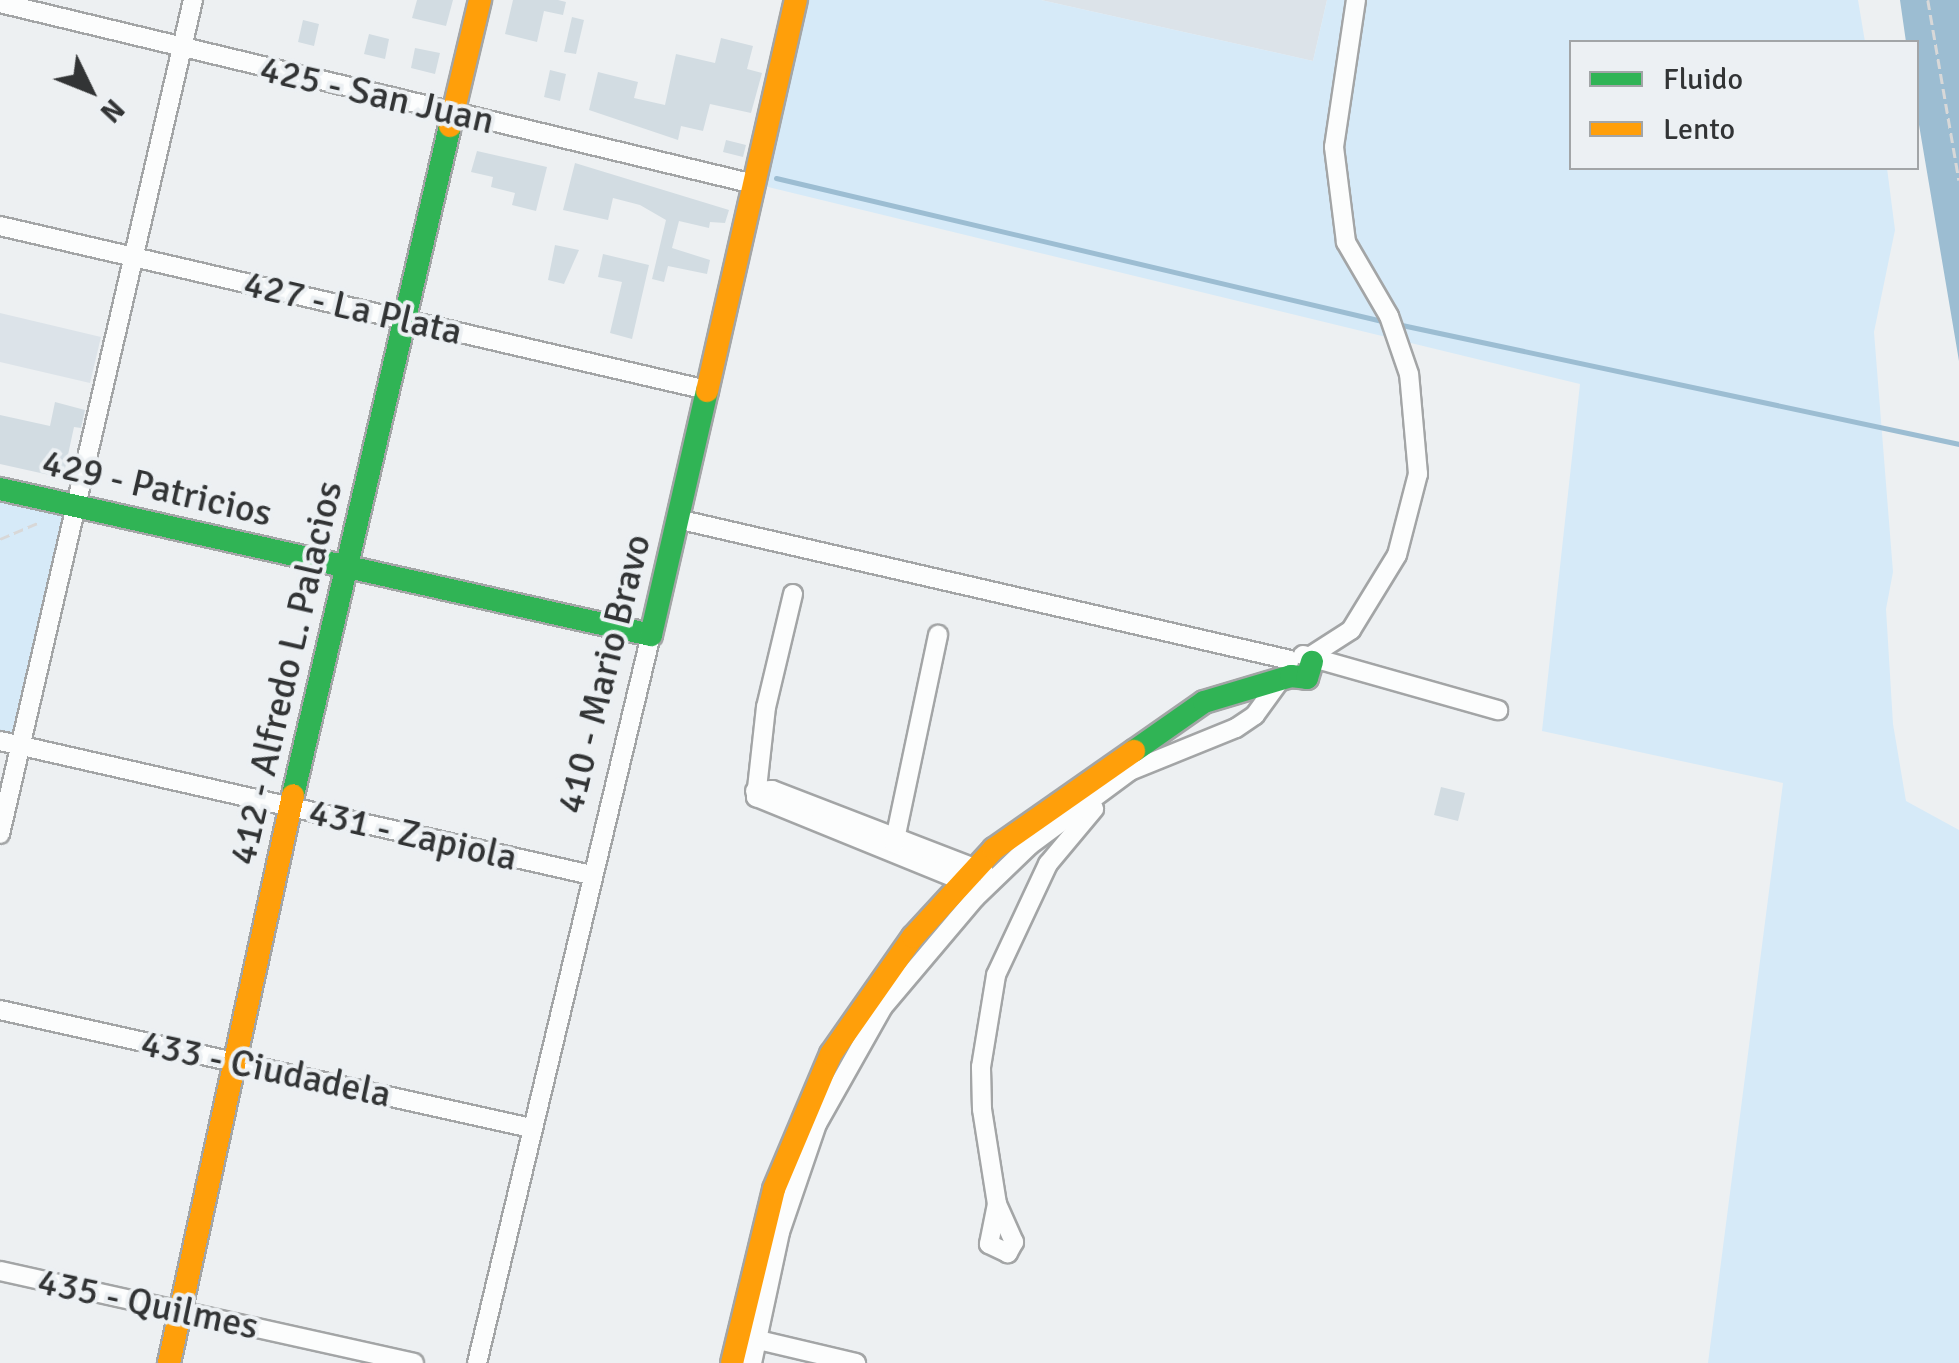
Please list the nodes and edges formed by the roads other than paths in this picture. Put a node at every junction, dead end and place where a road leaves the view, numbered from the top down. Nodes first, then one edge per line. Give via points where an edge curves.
1 (193, 0) edge
2 (480, 0) edge
3 (796, 0) edge
4 (1356, 0) edge
5 (0, 3) edge
6 (181, 49) junction
7 (452, 112) junction
8 (754, 184) junction
9 (0, 226) edge
10 (133, 257) junction
11 (404, 319) junction
12 (707, 390) junction
13 (0, 489) edge
14 (75, 506) junction
15 (677, 520) junction
16 (346, 566) junction
17 (793, 594) dead end
18 (650, 635) junction
19 (938, 635) dead end
20 (1296, 667) junction
21 (1498, 710) dead end
22 (0, 741) edge
23 (20, 746) junction
24 (1127, 765) junction
25 (290, 807) junction
26 (0, 834) edge
27 (894, 844) junction
28 (591, 876) junction
29 (979, 879) junction
30 (0, 1010) edge
31 (235, 1062) junction
32 (531, 1128) junction
33 (997, 1204) dead end
34 (0, 1271) edge
35 (180, 1311) junction
36 (747, 1338) junction
37 (168, 1363) edge
38 (414, 1363) edge
39 (477, 1363) edge
40 (732, 1363) edge
41 (752, 1363) edge
42 (856, 1363) edge

1 - 6 street
2 - 7 street, 412 - Alfredo L. Palacios
3 - 8 street, 410 - Mario Bravo
4 - 20 street via 1334,147 1346,242 1391,322 1409,374 1418,474 1397,555 1351,630
5 - 6 street, 425 - San Juan
6 - 7 street, 425 - San Juan
6 - 10 street
7 - 8 street, 425 - San Juan
7 - 11 street, 412 - Alfredo L. Palacios
8 - 12 street, 410 - Mario Bravo
9 - 10 street, 427 - La Plata
10 - 11 street, 427 - La Plata
10 - 14 street
11 - 12 street, 427 - La Plata
11 - 16 street, 412 - Alfredo L. Palacios
12 - 15 street, 410 - Mario Bravo
13 - 14 street, 429 - Patricios
14 - 16 street, 429 - Patricios
14 - 23 street
15 - 18 street, 410 - Mario Bravo
15 - 20 street
16 - 18 street, 429 - Patricios
16 - 25 street, 412 - Alfredo L. Palacios
17 - 27 street via 755,791 765,802
18 - 28 street, 410 - Mario Bravo
19 - 27 street
20 - 21 street
20 - 24 street via 1204,702
20 - 24 street via 1255,716 1236,728
22 - 23 street, 431 - Zapiola
23 - 25 street, 431 - Zapiola
23 - 26 street
24 - 29 street
24 - 33 street via 1048,864 996,976 981,1067
25 - 28 street, 431 - Zapiola
25 - 31 street, 412 - Alfredo L. Palacios
27 - 29 street
28 - 32 street, 410 - Mario Bravo
29 - 36 street via 869,993 831,1054 774,1189
30 - 31 street, 433 - Ciudadela
31 - 32 street, 433 - Ciudadela
31 - 35 street, 412 - Alfredo L. Palacios
32 - 39 street, 410 - Mario Bravo
34 - 35 street, 435 - Quilmes
35 - 37 street, 412 - Alfredo L. Palacios
35 - 38 street, 435 - Quilmes
36 - 40 street
36 - 41 street
36 - 42 street

